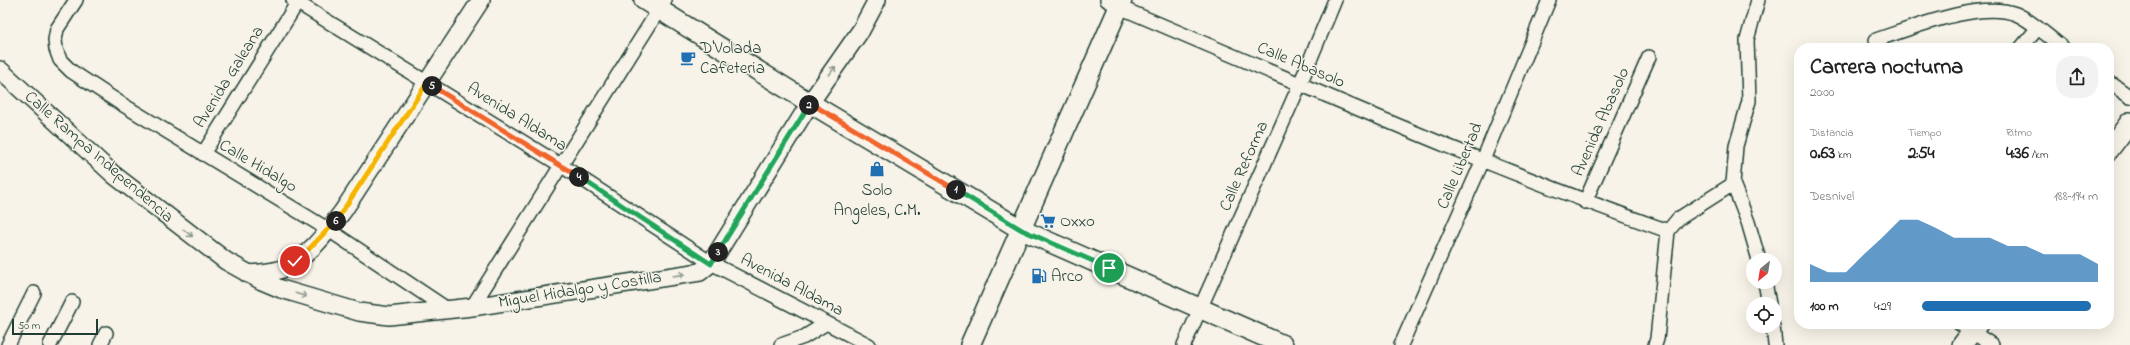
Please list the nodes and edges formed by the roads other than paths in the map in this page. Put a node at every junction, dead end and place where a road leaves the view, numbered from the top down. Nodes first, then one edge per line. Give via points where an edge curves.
1 (76, 0) edge
2 (481, 0) edge
3 (877, 0) edge
4 (1334, 0) edge
5 (1549, 0) edge
6 (1758, 0) edge
7 (297, 1) edge
8 (1116, 2) edge
9 (656, 3) edge
10 (2037, 29) junction
11 (1876, 40) dead end
12 (2025, 43) edge
13 (2056, 43) edge
14 (1650, 57) dead end
15 (0, 70) edge
16 (427, 83) junction
17 (1300, 84) junction
18 (2114, 86) edge
19 (2130, 97) edge
20 (810, 103) junction
21 (2130, 122) edge
22 (2114, 143) edge
23 (202, 154) junction
24 (1483, 160) junction
25 (562, 166) junction
26 (1733, 184) junction
27 (1585, 202) junction
28 (329, 230) junction
29 (1022, 230) junction
30 (1668, 231) junction
31 (1757, 253) edge
32 (711, 264) junction
33 (248, 274) junction
34 (34, 293) dead end
35 (72, 302) dead end
36 (472, 307) junction
37 (1201, 308) junction
38 (447, 310) junction
39 (825, 324) junction
40 (1968, 331) edge
41 (106, 333) dead end
42 (1774, 333) edge
43 (8, 345) edge
44 (50, 345) edge
45 (100, 345) edge
46 (781, 345) edge
47 (869, 345) edge
48 (970, 345) edge
49 (1184, 345) edge
50 (1283, 345) edge
51 (1401, 345) edge
52 (1655, 345) edge
53 (1775, 345) edge
54 (1992, 345) edge

1 - 23 street, Calle Hidalgo via 57,29 56,49 60,60 71,71
2 - 16 street
20 -> 3 street via 861,30
4 - 17 street, Calle Reforma
5 - 24 street, Calle Libertad
6 - 26 street via 1747,40 1750,101 1736,146
7 - 16 street, Avenida Aldama
7 - 23 street, Avenida Galeana
8 - 17 street, Calle Abasolo
8 - 29 main road
9 - 20 main road
9 - 25 street
10 - 11 street via 2017,14 1986,10 1941,19
10 - 12 street
10 - 13 street
14 - 27 street, Avenida Abasolo
15 -> 33 street, Calle Rampa Independencia via 114,175 206,248
16 - 25 street, Avenida Aldama
16 - 28 street
17 - 24 street, Calle Abasolo
17 - 37 street, Calle Reforma
18 - 19 street
20 - 29 main road
20 - 32 street
21 - 22 main road
23 - 28 street, Calle Hidalgo
24 - 27 street, Avenida Abasolo
24 - 51 street, Calle Libertad
25 - 32 street, Avenida Aldama
25 - 36 street
26 - 30 street via 1678,219
26 - 31 street
27 - 30 street, Avenida Abasolo
28 - 33 street via 307,251 282,268
28 - 38 street, Calle Hidalgo
29 - 37 main road
29 - 48 main road
30 - 52 street
36 -> 32 street, Miguel Hidalgo y Costilla via 700,272
32 - 39 street, Avenida Aldama
33 -> 38 street, Calle Rampa Independencia via 280,289 370,315 388,316
34 - 43 street
35 - 44 street
36 - 38 street, Miguel Hidalgo y Costilla
37 - 49 street, Calle Reforma
37 - 50 main road
39 - 46 street
39 - 47 street, Avenida Aldama
40 - 54 street
41 - 45 street
42 - 53 street

